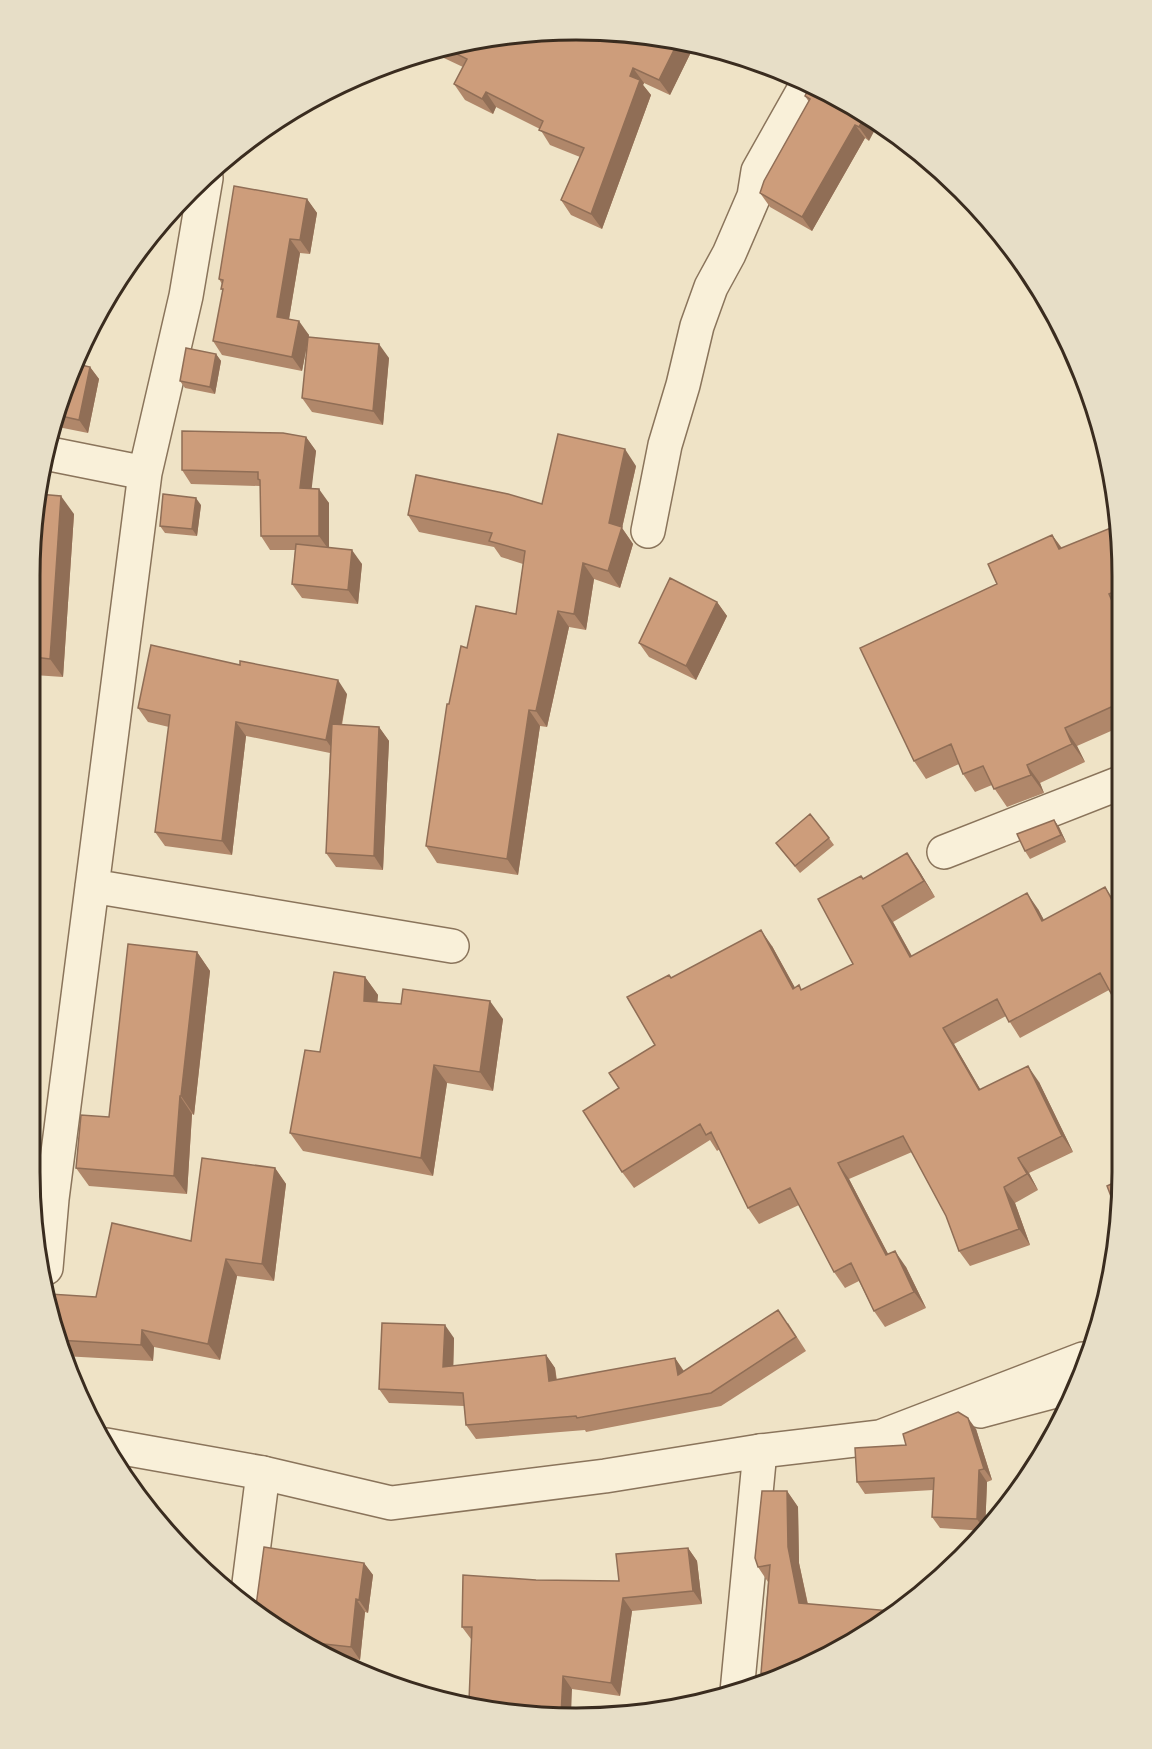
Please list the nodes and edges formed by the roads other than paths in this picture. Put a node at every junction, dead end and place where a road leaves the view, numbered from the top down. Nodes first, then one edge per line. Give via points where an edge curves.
1 (803, 91) edge
2 (204, 191) edge
3 (55, 455) edge
4 (145, 473) junction
5 (648, 531) dead end
6 (1112, 786) edge
7 (944, 852) dead end
8 (92, 886) junction
9 (452, 946) dead end
10 (47, 1255) edge
11 (1077, 1361) edge
12 (1066, 1388) edge
13 (880, 1437) junction
14 (116, 1447) edge
15 (760, 1451) junction
16 (263, 1473) junction
17 (247, 1596) edge
18 (738, 1683) edge

1 - 5 street via 758,171 754,196 711,287 665,445
2 - 4 street via 186,296
3 - 4 street
4 - 8 street
6 - 7 street
8 - 9 street
8 - 10 street
11 - 13 street
12 - 13 street
13 - 15 street
14 - 16 street
15 - 16 street via 391,1503
15 - 18 street
16 - 17 street

